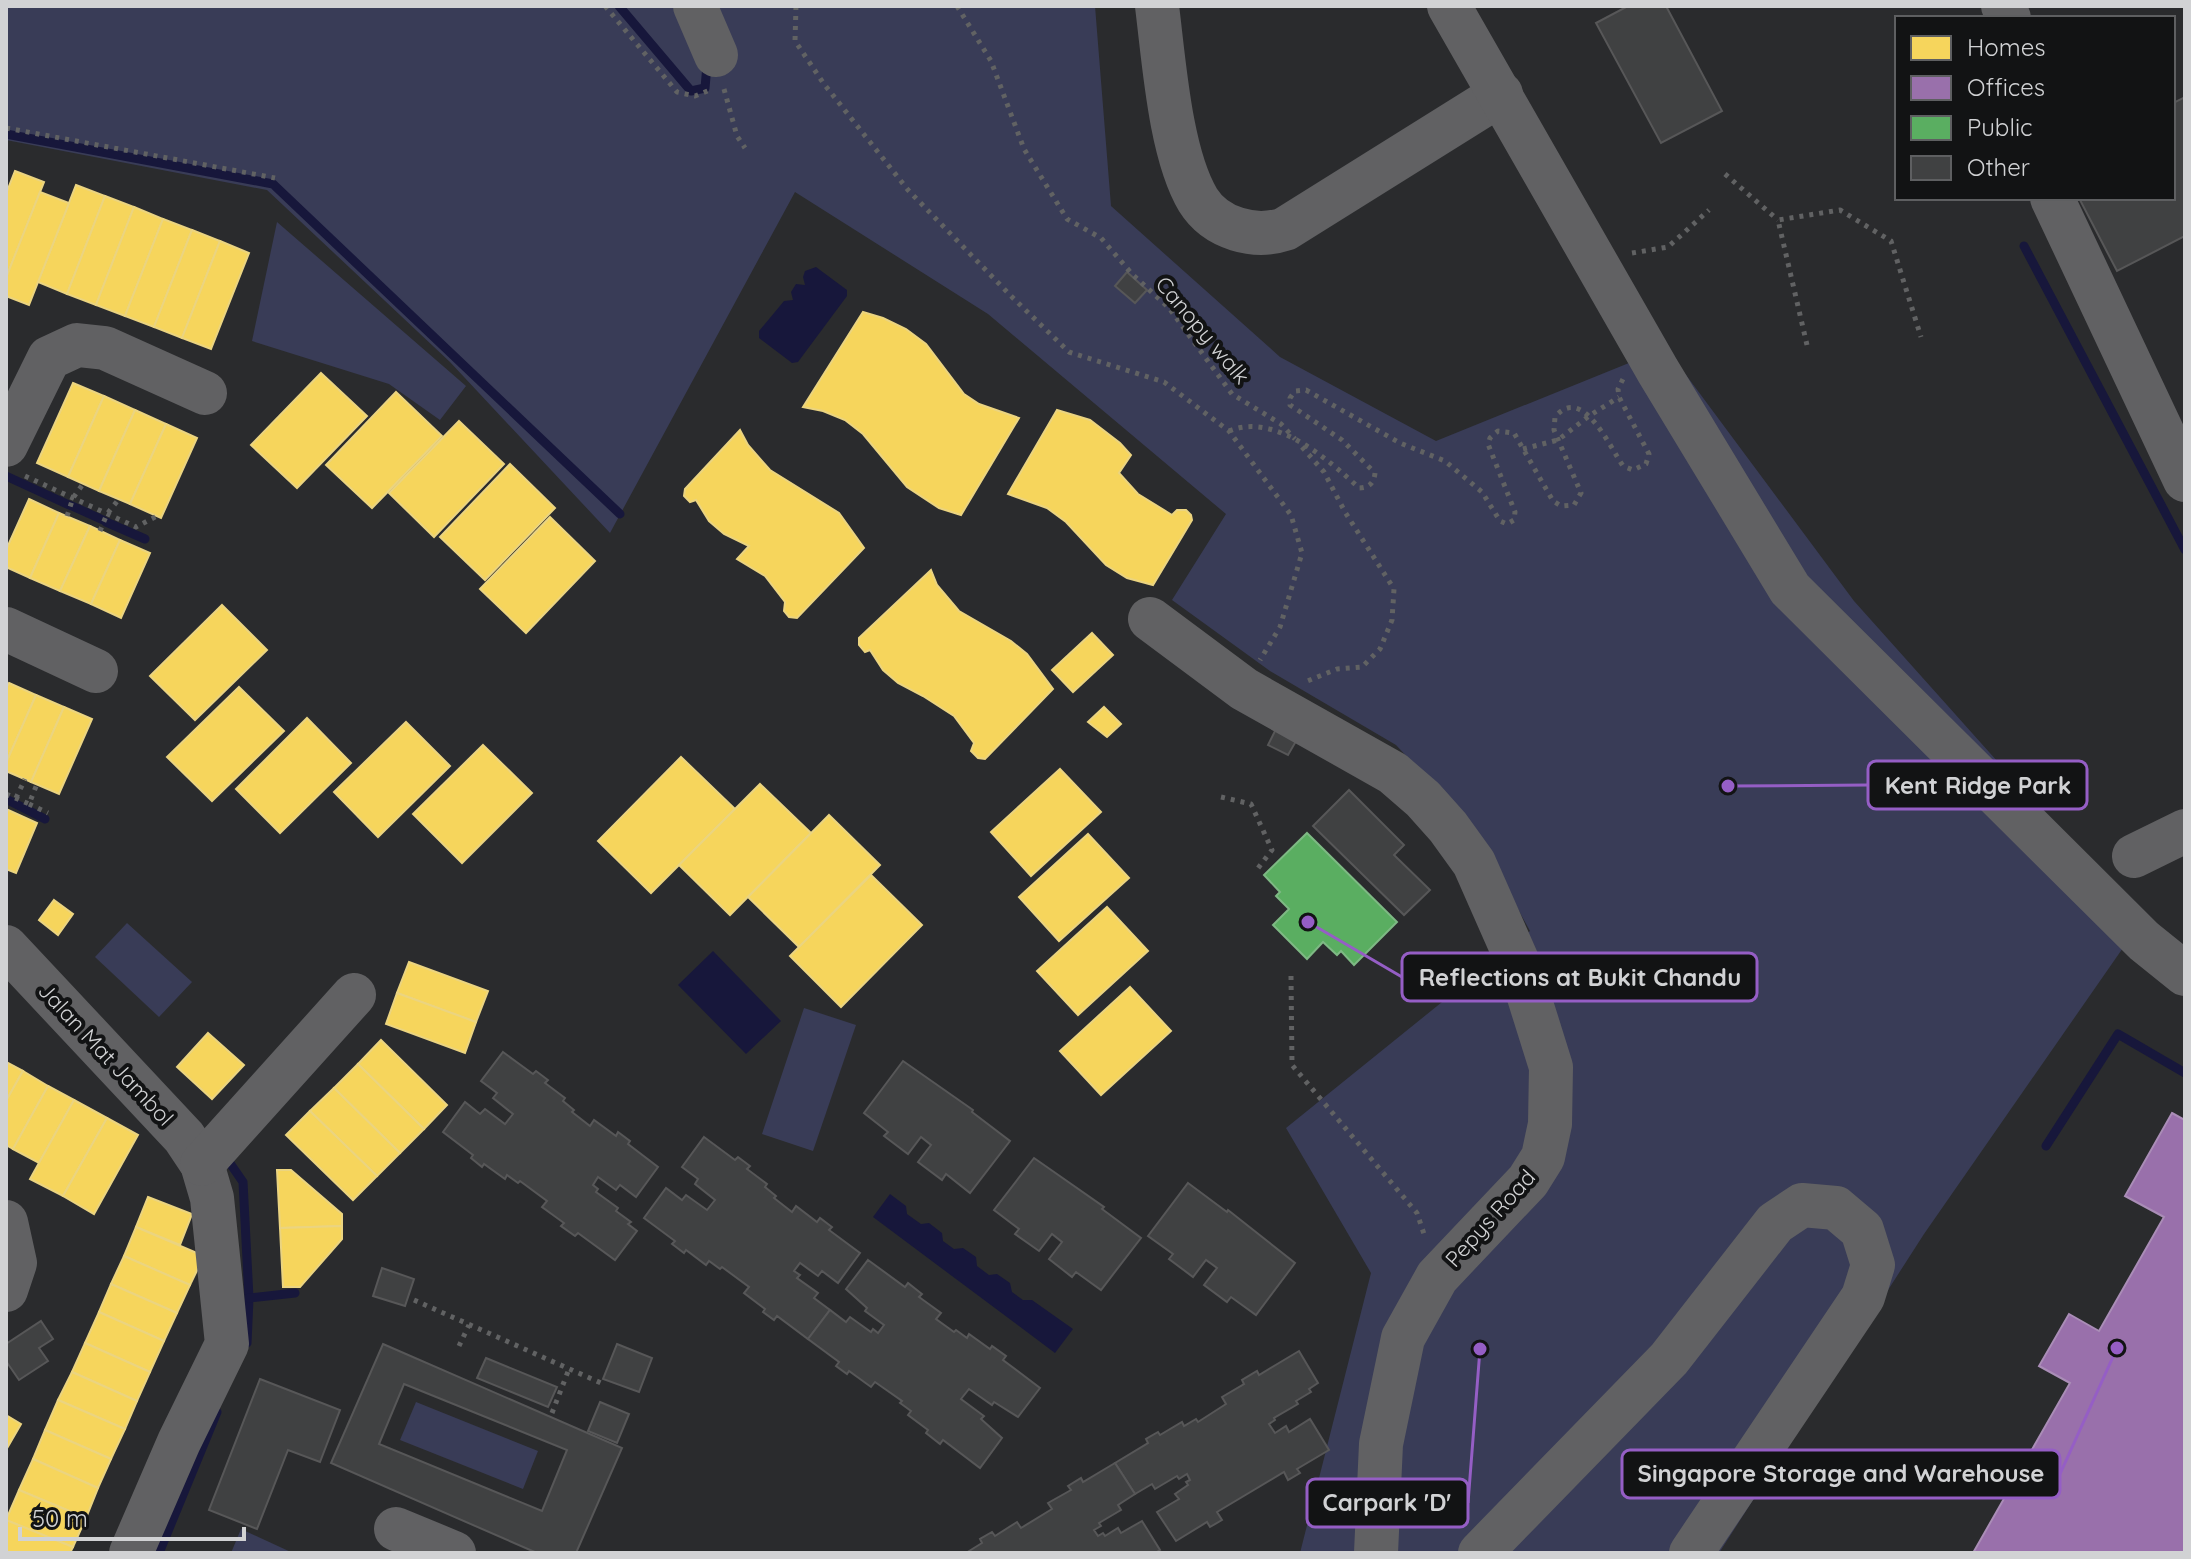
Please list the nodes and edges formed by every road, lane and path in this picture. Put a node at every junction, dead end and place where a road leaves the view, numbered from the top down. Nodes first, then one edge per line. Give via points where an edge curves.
1 (605, 6) edge
2 (695, 6) edge
3 (796, 6) edge
4 (957, 6) edge
5 (1157, 6) edge
6 (1449, 6) edge
7 (720, 70) joint
8 (1501, 94) junction
9 (694, 96) dead end
10 (6, 128) edge
11 (745, 148) dead end
12 (1725, 174) dead end
13 (275, 178) dead end
14 (2053, 200) edge
15 (1709, 210) dead end
16 (1778, 220) junction
17 (1596, 260) junction
18 (1921, 337) dead end
19 (1807, 345) dead end
20 (1658, 371) junction
21 (21, 374) edge
22 (205, 393) dead end
23 (1619, 397) junction
24 (1589, 416) junction
25 (1229, 431) junction
26 (1558, 440) junction
27 (1523, 449) junction
28 (13, 459) edge
29 (2185, 480) edge
30 (83, 484) dead end
31 (73, 498) junction
32 (119, 499) dead end
33 (107, 514) junction
34 (67, 516) dead end
35 (157, 516) dead end
36 (100, 531) dead end
37 (1150, 619) dead end
38 (6, 629) edge
39 (1262, 657) dead end
40 (96, 671) dead end
41 (1272, 704) junction
42 (25, 779) dead end
43 (37, 784) dead end
44 (6, 794) edge
45 (1221, 797) dead end
46 (16, 798) junction
47 (29, 804) junction
48 (48, 813) dead end
49 (2185, 831) edge
50 (2134, 856) dead end
51 (1255, 872) dead end
52 (6, 947) edge
53 (2185, 974) edge
54 (1291, 976) dead end
55 (354, 995) dead end
56 (202, 1164) junction
57 (1417, 1213) dead end
58 (6, 1222) edge
59 (6, 1290) edge
60 (414, 1300) dead end
61 (469, 1325) junction
62 (459, 1346) dead end
63 (569, 1369) junction
64 (601, 1383) dead end
65 (552, 1413) dead end
66 (396, 1529) dead end
67 (131, 1553) edge
68 (454, 1553) edge
69 (1376, 1553) edge
70 (1480, 1553) edge
71 (1691, 1553) edge

1 - 9 path via 677,92
2 - 7 street
3 - 25 path via 795,41 824,84 908,190 1011,296 1069,352 1164,382
4 - 41 path, Canopy walk via 991,61 1024,149 1067,219 1101,238 1169,308 1232,394 1281,424 1324,472 1394,589 1392,620 1380,649 1362,667 1337,669 1287,689
5 - 8 street via 1182,164 1200,202 1222,222 1251,234 1285,229
6 - 8 street
7 - 11 path
8 - 17 street
10 - 13 path
12 - 16 path
14 - 29 street
15 - 17 path via 1668,247
16 - 18 path via 1840,210 1891,241
16 - 19 path
17 - 20 street
20 - 23 path via 1644,366 1631,370 1621,382
20 - 53 street via 1790,589 2144,941
21 - 22 street via 77,345 105,348
21 - 28 street
23 - 24 path
23 - 24 path via 1649,454 1643,468 1623,466
24 - 26 path
24 - 26 path via 1572,407 1560,412 1554,423
25 - 27 path via 1268,427 1310,448 1359,488 1367,487 1375,473 1342,440 1290,405 1295,391 1306,390 1400,443 1445,461 1482,492 1507,524 1515,512 1488,444 1498,431 1509,431
25 - 39 path via 1291,515 1302,553 1280,627
26 - 27 path
26 - 27 path via 1581,493 1570,507 1553,501
28 - 31 path
30 - 31 path
31 - 33 path
31 - 34 path
32 - 33 path
33 - 35 path via 136,527
33 - 36 path
37 - 41 street, Pepys Road
38 - 40 street
41 - 69 street, Pepys Road via 1393,773 1448,827 1474,863 1519,965 1551,1067 1550,1124 1543,1157 1528,1181 1437,1277 1403,1338 1381,1444
42 - 46 path
43 - 47 path
44 - 46 path
45 - 51 path via 1251,804 1272,850
46 - 47 path
47 - 48 path
49 - 50 street
52 - 56 street, Jalan Mat Jambol via 184,1137
54 - 57 path via 1292,1065
55 - 56 street
56 - 67 street, Jalan Mat Jambol via 212,1198 227,1344
58 - 59 street via 15,1263
60 - 61 path
61 - 62 path
61 - 63 path
63 - 64 path
63 - 65 path
66 - 68 street
70 - 71 street via 1669,1359 1775,1223 1802,1205 1836,1208 1862,1230 1870,1253 1873,1265 1863,1297

